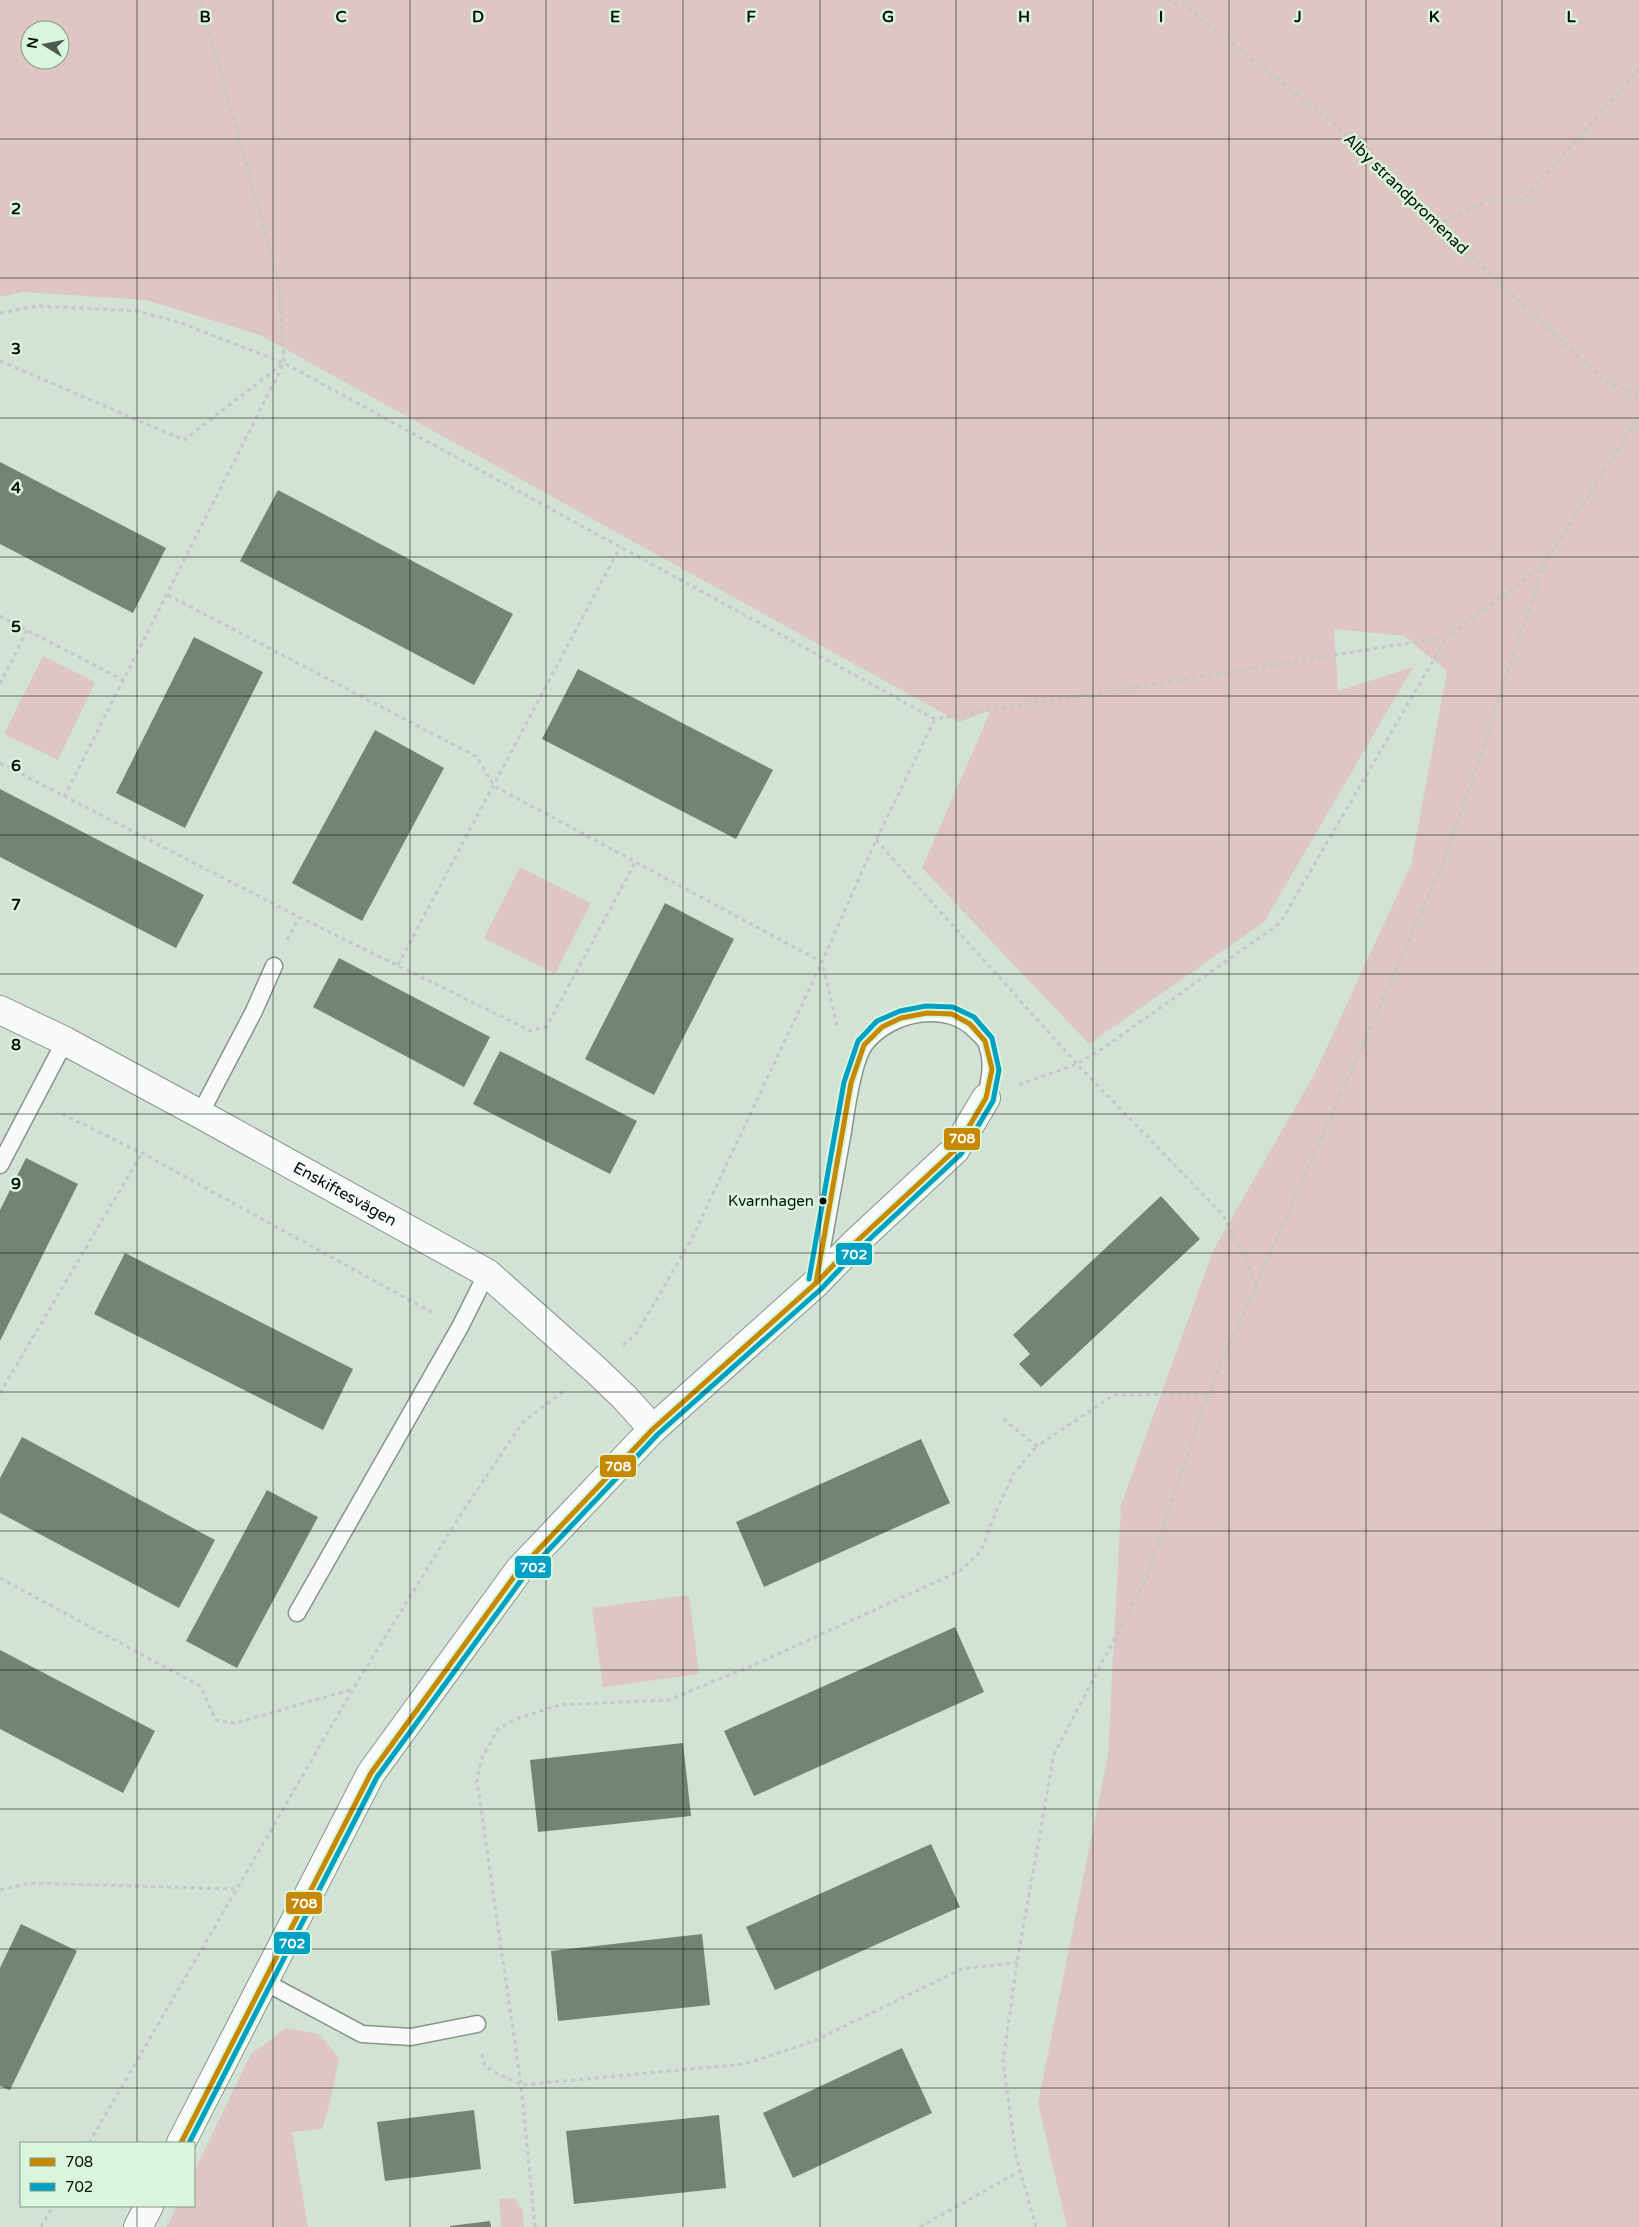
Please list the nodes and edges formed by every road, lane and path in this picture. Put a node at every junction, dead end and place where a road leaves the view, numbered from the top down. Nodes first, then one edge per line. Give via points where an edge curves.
1 (200, 0) edge
2 (1166, 0) edge
3 (1639, 69) edge
4 (1436, 225) junction
5 (0, 313) edge
6 (0, 361) edge
7 (284, 363) junction
8 (1639, 396) edge
9 (1639, 417) edge
10 (620, 547) junction
11 (1543, 566) junction
12 (168, 595) junction
13 (0, 616) edge
14 (27, 630) junction
15 (1447, 637) junction
16 (123, 680) junction
17 (0, 684) edge
18 (935, 720) junction
19 (0, 763) edge
20 (494, 786) junction
21 (64, 797) junction
22 (876, 840) junction
23 (636, 861) junction
24 (822, 962) junction
25 (398, 965) junction
26 (274, 966) dead end
27 (0, 1010) edge
28 (64, 1041) junction
29 (1077, 1064) junction
30 (851, 1083) junction
31 (986, 1098) junction
32 (33, 1100) junction
33 (200, 1114) junction
34 (142, 1154) junction
35 (0, 1165) edge
36 (487, 1273) junction
37 (816, 1283) junction
38 (1257, 1284) junction
39 (460, 1327) junction
40 (596, 1370) junction
41 (0, 1393) edge
42 (1208, 1394) junction
43 (1003, 1420) dead end
44 (653, 1429) junction
45 (1037, 1446) junction
46 (0, 1578) edge
47 (298, 1613) dead end
48 (353, 1689) junction
49 (235, 1889) junction
50 (0, 1890) edge
51 (1017, 1962) junction
52 (263, 1981) junction
53 (477, 2024) joint
54 (521, 2085) junction
55 (90, 2142) edge
56 (182, 2142) edge
57 (1020, 2171) junction
58 (52, 2207) edge
59 (148, 2207) edge
60 (41, 2227) edge
61 (138, 2227) edge
62 (534, 2227) edge
63 (920, 2227) edge
64 (1036, 2227) edge

1 - 7 path via 278,281
2 - 4 path, Alby strandpromenad via 1185,6 1334,124
3 - 4 path via 1524,200 1488,200
4 - 8 path, Alby strandpromenad via 1604,380
5 - 7 path via 36,306 138,311 181,323
6 - 7 path via 184,440
7 - 10 path
7 - 12 path
9 - 11 path
10 - 18 path
10 - 20 path
11 - 15 path
11 - 38 path via 1448,852
12 - 16 path
12 - 20 path via 477,757
13 - 14 path
14 - 16 path
14 - 17 path
15 - 18 path
15 - 29 path via 1280,923
16 - 21 path
18 - 22 path
19 - 21 path
20 - 23 path
20 - 25 path
21 - 25 path
22 - 24 path
22 - 29 path
23 - 24 path
23 - 25 path via 547,1026 531,1031
24 - 30 path
24 - 40 path via 691,1240 637,1333
26 - 33 lane
27 - 28 street, Enskiftesvägen
28 - 32 lane
28 - 33 street, Enskiftesvägen
29 - 31 path
29 - 38 path via 1223,1215
30 - 31 lane via 864,1045 882,1027 901,1018 952,1014 970,1024 985,1041 992,1069
30 - 37 lane
31 - 37 street via 955,1150
32 - 34 path
32 - 35 lane
33 - 36 street, Enskiftesvägen
34 - 39 path
34 - 41 path
36 - 39 lane
36 - 40 street, Enskiftesvägen
37 - 44 street
38 - 42 path
39 - 47 lane
40 - 44 street, Enskiftesvägen
40 - 48 path via 524,1422 461,1514
42 - 45 path via 1114,1395
42 - 51 path via 1147,1577 1054,1754
43 - 45 path
44 - 52 street via 519,1570 371,1773
45 - 54 path via 1014,1473 981,1552 960,1571 756,1664 668,1700 559,1705 498,1729 481,1760 477,1781
46 - 48 path via 200,1686 216,1720 236,1722
48 - 49 path
49 - 50 path via 30,1883
49 - 55 path
51 - 54 path via 962,1969 814,2041 744,2064
51 - 57 path via 1003,2062
52 - 53 lane via 362,2034 411,2037
52 - 56 street
53 - 54 path via 485,2067
54 - 62 path
57 - 63 path
57 - 64 path
58 - 60 path
59 - 61 street

